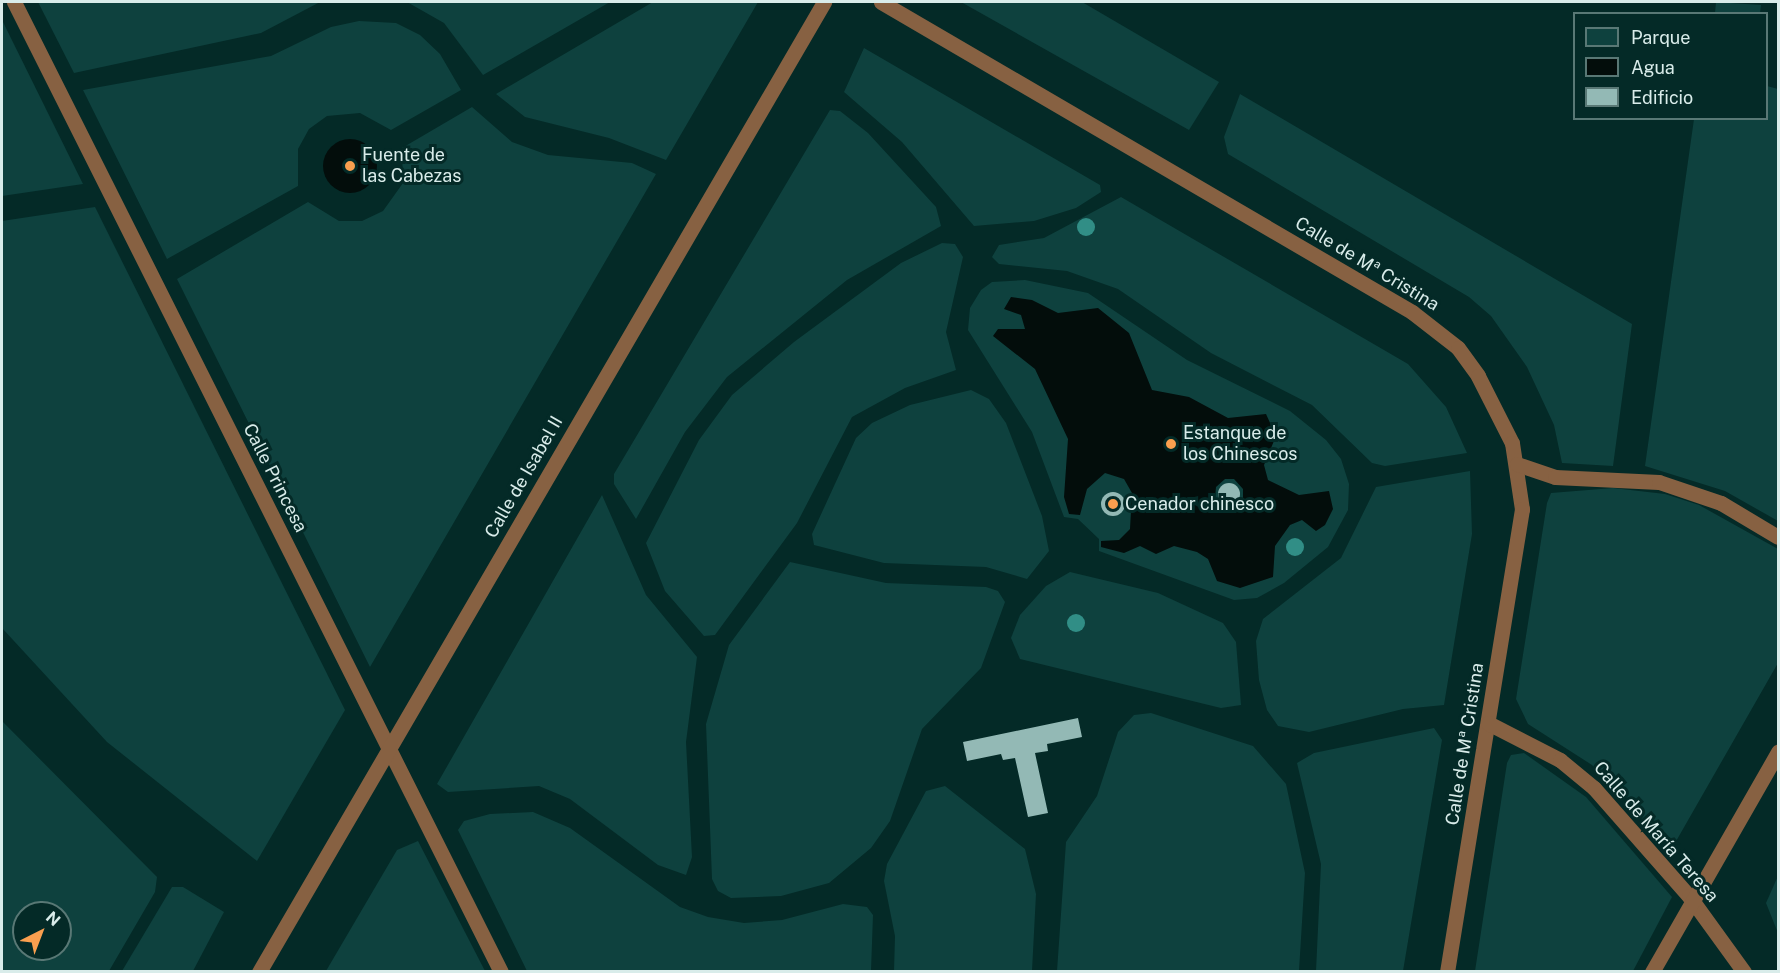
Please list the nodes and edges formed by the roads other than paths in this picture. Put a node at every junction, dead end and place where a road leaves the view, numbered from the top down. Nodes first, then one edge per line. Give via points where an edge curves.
1 (14, 2) edge
2 (824, 2) edge
3 (881, 2) edge
4 (1517, 464) junction
5 (1779, 537) edge
6 (1488, 723) junction
7 (389, 749) junction
8 (1779, 752) edge
9 (1693, 901) junction
10 (259, 972) edge
11 (501, 972) edge
12 (1447, 972) edge
13 (1652, 972) edge
14 (1744, 972) edge

1 - 7 lane, Calle Princesa
2 - 7 lane, Calle de Isabel II
3 - 4 lane, Calle de Mª Cristina via 1432,325 1478,376 1499,412
4 - 5 lane via 1555,477 1659,482 1721,503
4 - 6 lane, Calle de Mª Cristina via 1522,509
6 - 9 lane, Calle de María Teresa via 1578,773
6 - 12 lane, Calle de Mª Cristina
7 - 10 lane, Calle de Isabel II
7 - 11 lane, Calle Princesa
8 - 9 lane
9 - 13 lane
9 - 14 lane, Calle de María Teresa

